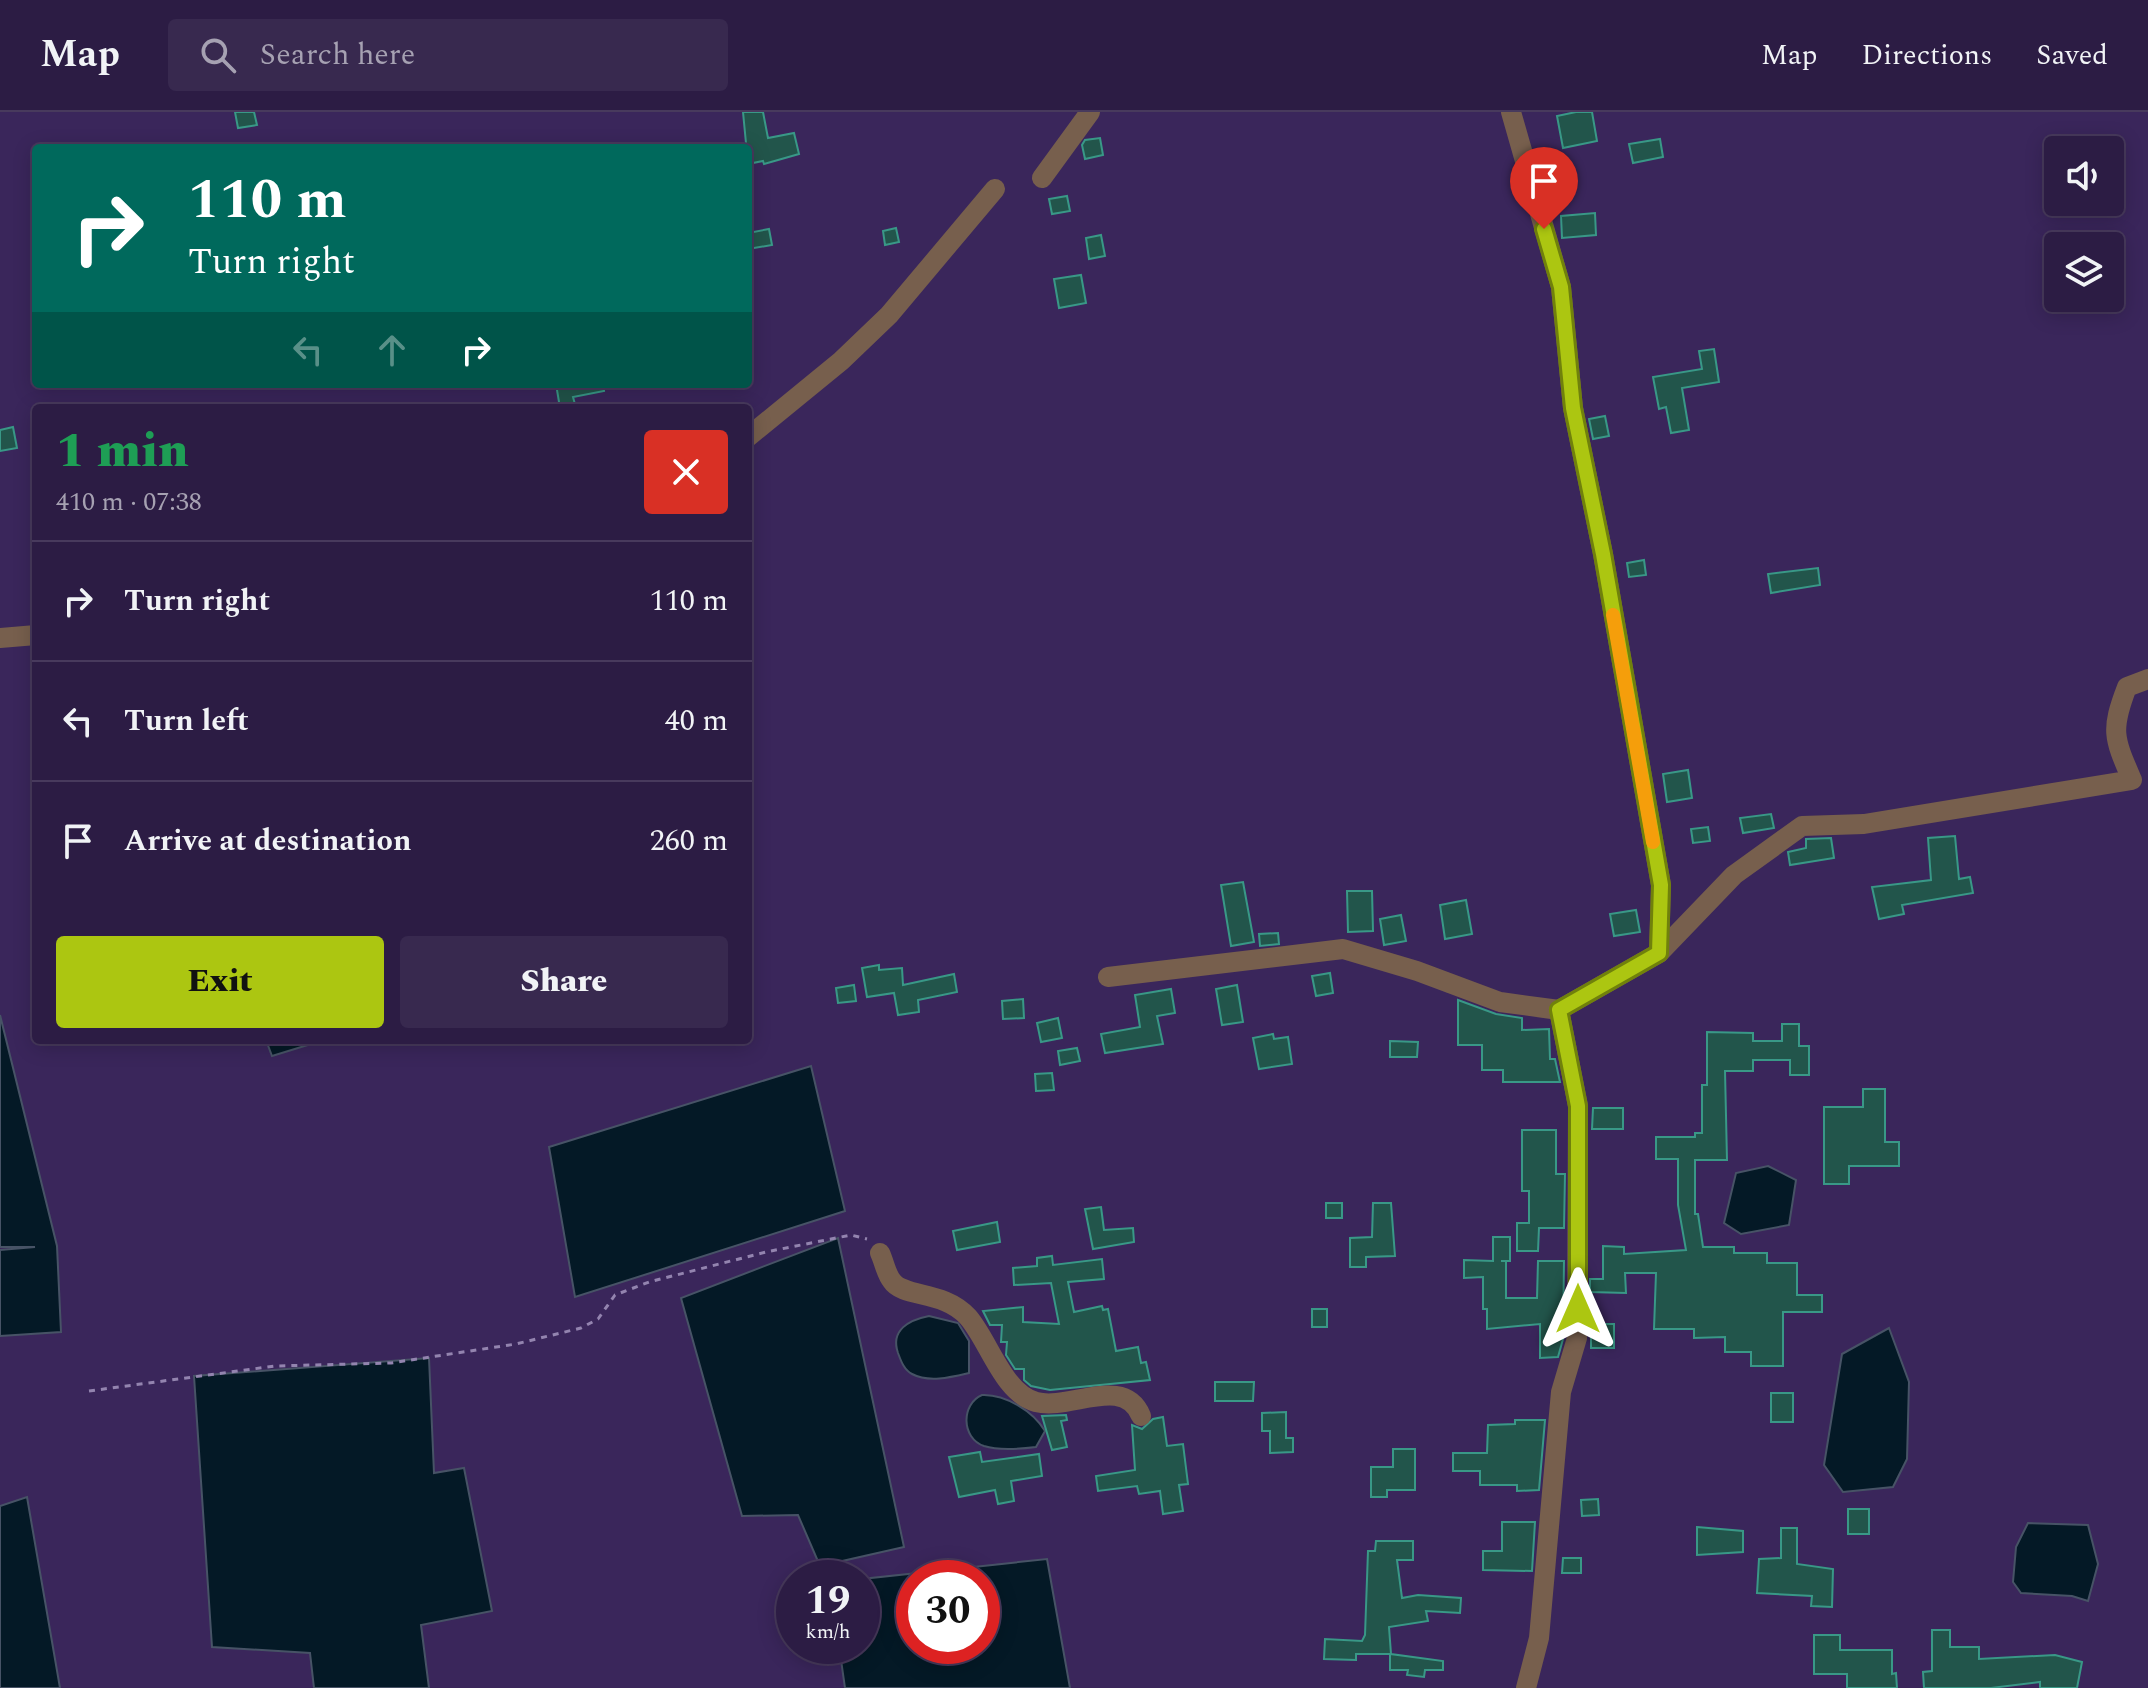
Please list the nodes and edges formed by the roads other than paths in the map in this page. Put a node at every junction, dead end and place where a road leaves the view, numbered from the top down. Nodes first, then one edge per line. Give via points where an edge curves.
1 (1090, 112) edge
2 (1511, 112) edge
3 (1042, 178) dead end
4 (995, 189) dead end
5 (752, 434) edge
6 (32, 635) edge
7 (0, 638) edge
8 (2148, 679) edge
9 (1659, 953) junction
10 (1108, 977) dead end
11 (1559, 1010) junction
12 (880, 1253) road end
13 (1141, 1416) dead end
14 (1526, 1688) edge

1 - 3 street
2 - 9 street via 1561,287 1573,408 1661,885
4 - 5 street via 889,315
6 - 7 street
8 - 9 street via 2127,687 2115,718 2117,744 2132,780 1864,824 1802,826 1734,875
9 - 11 street
10 - 11 street via 1343,949 1500,1002
11 - 14 street via 1578,1106 1577,1338 1561,1392 1539,1638
12 - 13 street via 892,1283 947,1299 967,1316 1023,1397 1050,1405 1123,1394 1136,1402

